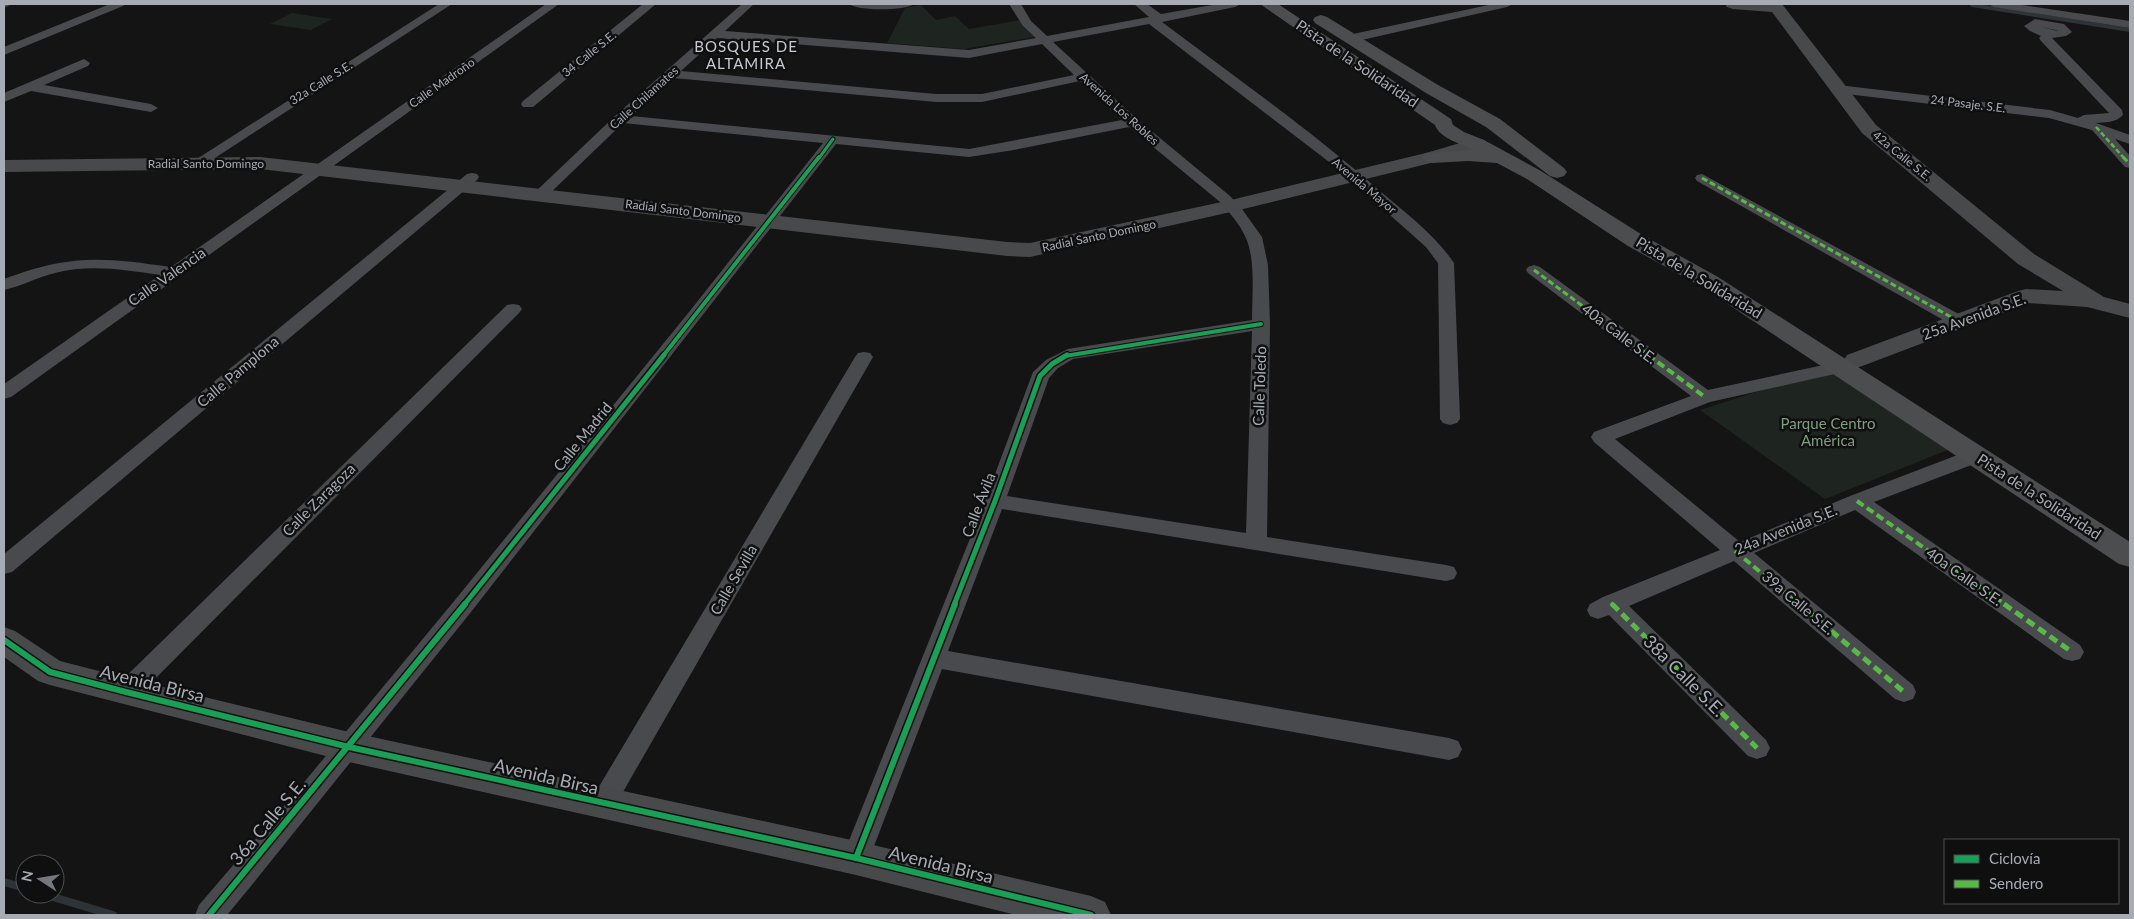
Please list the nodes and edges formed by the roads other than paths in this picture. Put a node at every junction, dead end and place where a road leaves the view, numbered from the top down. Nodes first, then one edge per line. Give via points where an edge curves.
1 (119, 4) edge
2 (446, 4) edge
3 (553, 4) edge
4 (650, 4) edge
5 (748, 4) edge
6 (855, 4) edge
7 (908, 4) edge
8 (1015, 4) edge
9 (1140, 4) edge
10 (1235, 4) edge
11 (1268, 4) edge
12 (1295, 4) edge
13 (1507, 4) edge
14 (1733, 4) edge
15 (1994, 4) edge
16 (1495, 5) edge
17 (1776, 6) edge
18 (1156, 20) junction
19 (2130, 25) edge
20 (714, 34) junction
21 (2048, 34) dead end
22 (1353, 38) junction
23 (1044, 40) junction
24 (4, 51) edge
25 (84, 63) dead end
26 (670, 74) junction
27 (1084, 77) junction
28 (30, 87) junction
29 (1838, 89) junction
30 (4, 98) edge
31 (528, 104) dead end
32 (151, 108) dead end
33 (1476, 115) junction
34 (620, 119) junction
35 (2074, 120) junction
36 (1132, 122) junction
37 (1444, 125) junction
38 (2096, 126) junction
39 (833, 139) junction
40 (1484, 140) junction
41 (2130, 140) edge
42 (1429, 153) junction
43 (4, 159) edge
44 (202, 160) junction
45 (1510, 163) junction
46 (2130, 164) edge
47 (325, 165) junction
48 (4, 166) edge
49 (1350, 172) junction
50 (1702, 178) dead end
51 (468, 181) junction
52 (546, 190) junction
53 (1228, 203) junction
54 (774, 217) junction
55 (2026, 259) junction
56 (1534, 270) dead end
57 (174, 272) junction
58 (4, 285) edge
59 (2026, 296) junction
60 (2096, 302) junction
61 (513, 309) dead end
62 (2130, 311) edge
63 (1960, 322) junction
64 (1261, 324) junction
65 (864, 357) dead end
66 (1846, 366) junction
67 (4, 393) edge
68 (1705, 397) junction
69 (1450, 419) dead end
70 (1601, 437) joint
71 (1975, 456) junction
72 (995, 501) junction
73 (1857, 501) junction
74 (2130, 536) edge
75 (1256, 544) junction
76 (1735, 551) junction
77 (2130, 556) edge
78 (4, 566) edge
79 (1446, 573) dead end
80 (1604, 607) joint
81 (4, 640) edge
82 (2072, 652) dead end
83 (934, 658) junction
84 (126, 692) junction
85 (1904, 692) dead end
86 (349, 747) junction
87 (1757, 748) dead end
88 (1448, 749) dead end
89 (603, 803) junction
90 (856, 858) junction
91 (212, 912) edge
92 (1091, 915) edge

1 - 24 street
2 - 44 street, 32a Calle S.E.
3 - 47 street, Calle Madroño
4 - 31 street, 34 Calle S.E.
5 - 20 street, Calle Chilamates
6 - 7 street
8 - 23 street, Avenida Los Robles via 1027,23
9 - 18 street, Avenida Mayor
10 - 18 street
11 - 37 main road, Pista de la Solidaridad
12 - 22 main road, Pista de la Solidaridad
13 - 16 street
14 - 17 street
15 - 19 street
16 - 22 street
17 - 29 street, 42a Calle S.E.
18 - 23 street
18 - 49 street, Avenida Mayor
20 - 23 street via 969,54
20 - 26 street, Calle Chilamates
21 - 35 street via 2045,38 2115,110 2116,116 2109,118
22 - 33 main road, Pista de la Solidaridad
23 - 27 street, Avenida Los Robles
25 - 28 street
26 - 27 street via 936,98 982,98
26 - 34 street, Calle Chilamates
27 - 36 street, Avenida Los Robles
28 - 30 street
28 - 32 street
29 - 35 street, 24 Pasaje. S.E. via 2050,114
29 - 55 street, 42a Calle S.E. via 1869,129
33 - 37 main road via 1460,114 1449,118
33 - 40 main road, Pista de la Solidaridad via 1493,124
34 - 39 street
34 - 52 street, Calle Chilamates
35 - 38 street, 24 Pasaje. S.E.
36 - 39 street via 969,153
36 - 53 street, Avenida Los Robles
37 - 40 main road, Pista de la Solidaridad
37 - 42 main road
38 - 41 street, 24 Pasaje. S.E.
38 - 46 street
39 - 54 street, Calle Madrid
40 - 42 street, Radial Santo Domingo
40 - 45 main road, Pista de la Solidaridad
40 - 66 main road, Pista de la Solidaridad via 1573,185 1647,234 1719,274
42 - 45 main road via 1478,156
42 - 49 street, Radial Santo Domingo
43 - 44 street, Radial Santo Domingo
44 - 47 street, Radial Santo Domingo
44 - 48 street, Radial Santo Domingo
45 - 66 main road, Pista de la Solidaridad
47 - 51 street, Radial Santo Domingo
47 - 57 street, Calle Valencia
49 - 53 street, Radial Santo Domingo
49 - 69 street, Avenida Mayor via 1432,244 1446,263
50 - 63 street
51 - 52 street, Radial Santo Domingo
51 - 78 street, Calle Pamplona
52 - 54 street, Radial Santo Domingo
53 - 54 street, Radial Santo Domingo via 1030,250
53 - 64 street, Calle Toledo via 1254,237 1260,265
54 - 86 street, Calle Madrid
55 - 59 street via 2032,281
55 - 60 street
56 - 68 street, 40a Calle S.E.
57 - 58 street via 77,264 38,272
57 - 67 street, Calle Valencia
59 - 60 street, 25a Avenida S.E.
59 - 63 street, 25a Avenida S.E.
60 - 62 street
61 - 84 street, Calle Zaragoza
63 - 66 street, 25a Avenida S.E.
64 - 72 street, Calle Ávila via 1068,354 1052,364 1040,376
64 - 75 street, Calle Toledo
65 - 89 street, Calle Sevilla
66 - 68 street, 25a Avenida S.E.
66 - 71 main road, Pista de la Solidaridad
66 - 74 main road, Pista de la Solidaridad
68 - 70 street, 25a Avenida S.E.
70 - 76 street, 39a Calle S.E.
71 - 73 street, 24a Avenida S.E.
71 - 77 main road, Pista de la Solidaridad
72 - 75 street
72 - 83 street, Calle Ávila
73 - 76 street, 24a Avenida S.E.
73 - 82 street, 40a Calle S.E.
75 - 79 street
76 - 80 street, 24a Avenida S.E.
76 - 85 street, 39a Calle S.E.
80 - 87 street, 38a Calle S.E.
81 - 84 street, Avenida Birsa via 50,672
83 - 88 street
83 - 90 street, Calle Ávila
84 - 86 street, Avenida Birsa
86 - 89 street, Avenida Birsa
86 - 91 street, 36a Calle S.E.
89 - 90 street, Avenida Birsa
90 - 92 street, Avenida Birsa

